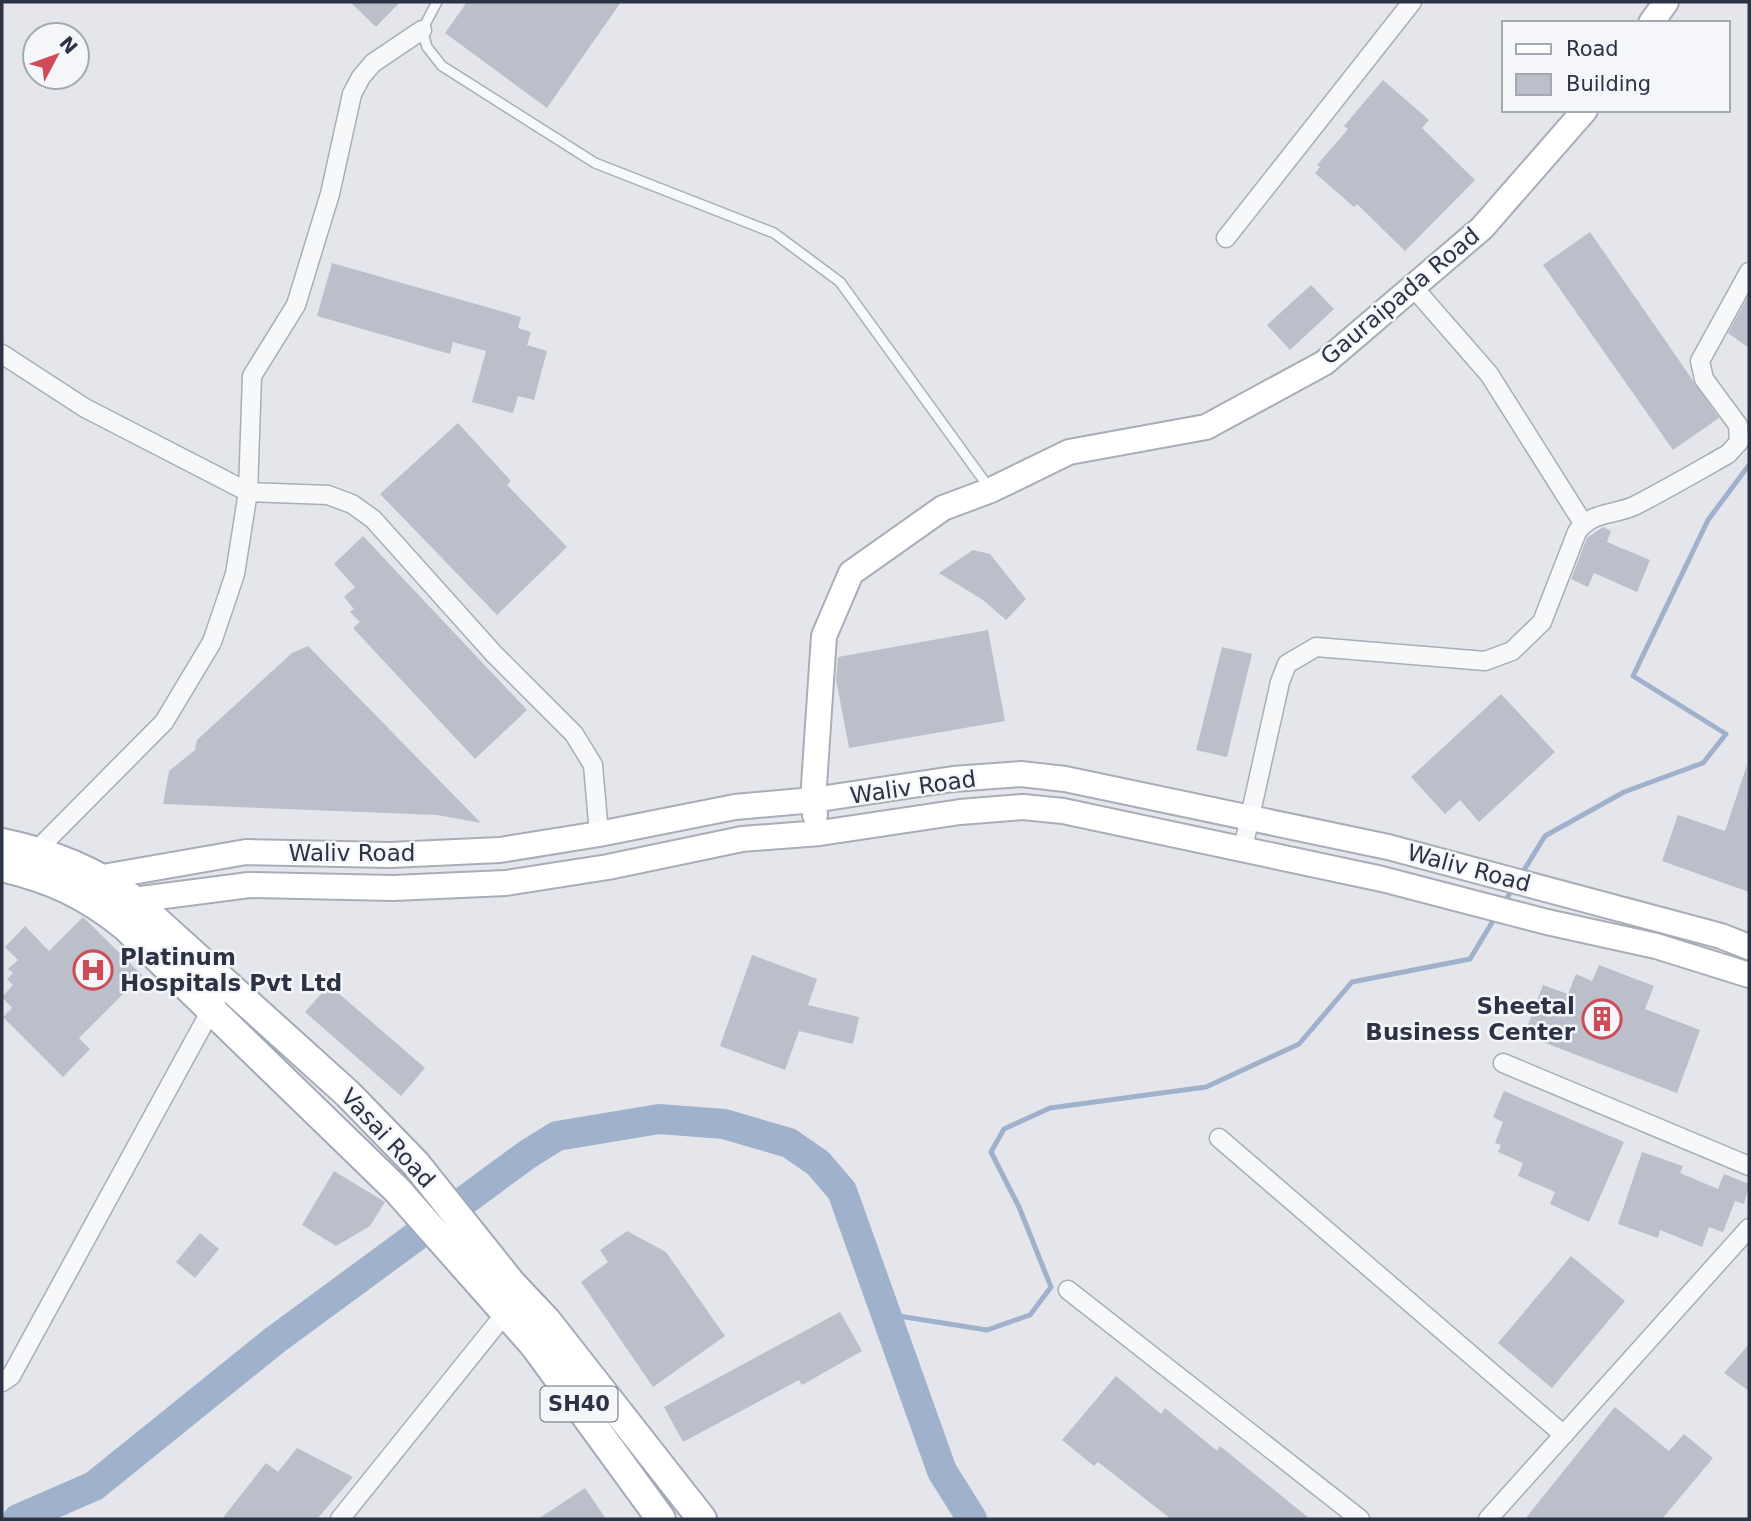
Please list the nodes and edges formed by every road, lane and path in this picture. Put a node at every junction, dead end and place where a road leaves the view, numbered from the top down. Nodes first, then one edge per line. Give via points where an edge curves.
1 (437, 2) edge
2 (1412, 2) edge
3 (1666, 2) edge
4 (1652, 21) edge
5 (422, 30) junction
6 (1583, 112) edge
7 (1226, 238) dead end
8 (1749, 272) edge
9 (1413, 287) junction
10 (2, 354) edge
11 (991, 490) junction
12 (248, 492) junction
13 (1583, 523) junction
14 (813, 800) junction
15 (1250, 816) junction
16 (599, 834) junction
17 (818, 834) junction
18 (2, 843) edge
19 (1243, 848) junction
20 (37, 850) junction
21 (2, 867) edge
22 (101, 876) junction
23 (64, 885) junction
24 (131, 898) junction
25 (102, 907) junction
26 (1749, 947) edge
27 (1749, 975) edge
28 (219, 995) junction
29 (1503, 1063) dead end
30 (1219, 1138) dead end
31 (1749, 1166) edge
32 (1749, 1228) edge
33 (1068, 1290) dead end
34 (507, 1296) junction
35 (2, 1382) edge
36 (1564, 1435) junction
37 (340, 1519) edge
38 (661, 1519) edge
39 (702, 1519) edge
40 (1360, 1519) edge
41 (1488, 1519) edge

1 - 5 lane
2 - 7 street
3 - 4 main road
5 - 11 lane via 427,47 442,66 554,139 595,163 774,233 840,282
5 - 12 street via 373,63 352,94 330,194 296,305 252,376
6 - 9 main road, Gauraipada Road via 1482,228
8 - 13 street via 1700,361 1703,379 1738,425 1739,442 1728,454 1632,508
9 - 11 main road, Gauraipada Road via 1324,363 1206,427 1069,452
9 - 13 street via 1489,374
10 - 12 street via 85,408
11 - 14 main road, Gauraipada Road via 943,508 851,573 824,636
12 - 16 street via 328,495 373,519 494,654 574,734 593,765
12 - 20 street via 235,574 212,642 174,710
13 - 15 street via 1542,622 1513,651 1485,661 1316,647 1287,664
14 - 15 main road, Waliv Road via 1021,774
14 - 16 main road, Waliv Road via 735,807
14 - 17 main road, Gauraipada Road
15 - 19 street
15 - 26 main road, Waliv Road via 1518,881
16 - 22 main road, Waliv Road via 472,851 390,855 246,852
17 - 19 main road, Waliv Road via 1023,807
17 - 24 main road, Waliv Road via 742,839 506,883 393,888 249,885
18 - 20 main road, Vasai Road / SH40
19 - 27 main road, Waliv Road via 1656,946
20 - 22 main road, Vasai Road / SH40
21 - 23 main road, Vasai Road / SH40
22 - 23 main road, Waliv Road
22 - 24 main road, Vasai Road / SH40
23 - 25 main road, Vasai Road / SH40
24 - 25 main road, Waliv Road
24 - 28 main road, Vasai Road / SH40
25 - 28 main road, Vasai Road / SH40
28 - 34 main road, Vasai Road / SH40 via 397,1189
28 - 34 main road, Vasai Road / SH40 via 348,1094 415,1164
28 - 35 street via 11,1376
29 - 31 street
30 - 36 street
32 - 36 street
33 - 40 street
34 - 37 street
34 - 38 main road, Vasai Road / SH40 via 550,1366
34 - 39 main road, Vasai Road / SH40 via 546,1320
36 - 41 street

